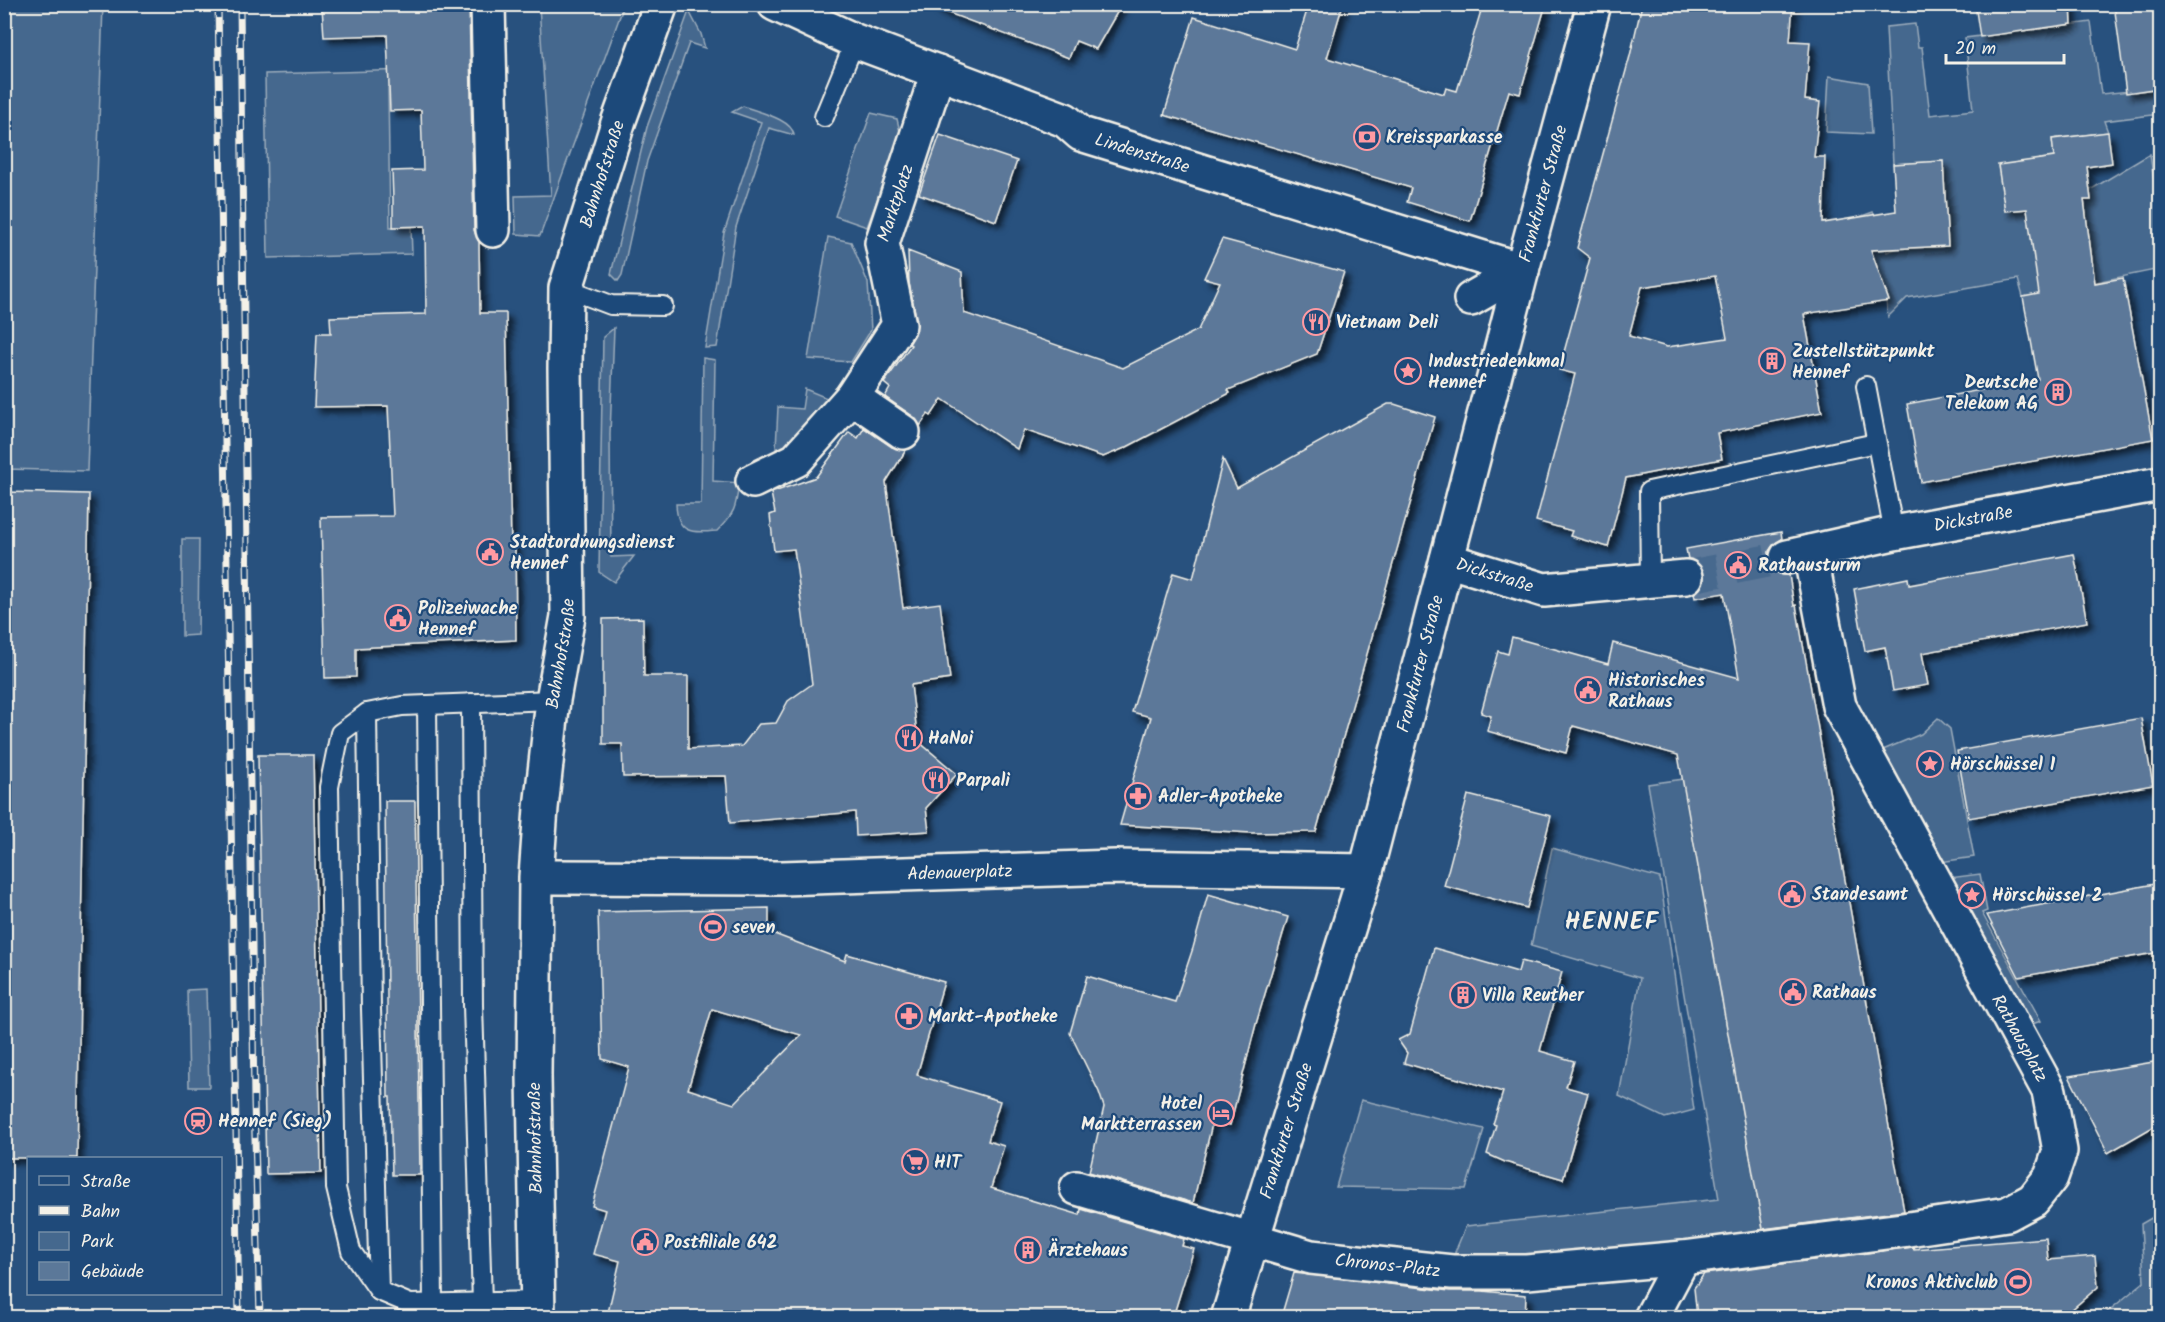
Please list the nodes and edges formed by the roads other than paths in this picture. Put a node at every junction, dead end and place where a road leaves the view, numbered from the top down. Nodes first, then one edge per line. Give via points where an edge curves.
1 (488, 4) edge
2 (661, 4) edge
3 (775, 4) edge
4 (1594, 4) edge
5 (855, 41) junction
6 (938, 72) junction
7 (824, 117) dead end
8 (493, 230) dead end
9 (1522, 270) junction
10 (566, 288) junction
11 (1471, 299) dead end
12 (663, 306) dead end
13 (1866, 386) dead end
14 (852, 397) junction
15 (903, 432) dead end
16 (1876, 443) junction
17 (753, 481) dead end
18 (2160, 484) edge
19 (1893, 533) junction
20 (1799, 554) joint
21 (1447, 560) junction
22 (1686, 577) tunnel mouth
23 (1650, 580) junction
24 (553, 700) junction
25 (471, 703) junction
26 (427, 705) junction
27 (367, 713) junction
28 (1366, 870) junction
29 (552, 877) dead end
30 (1077, 1188) dead end
31 (1252, 1240) junction
32 (1683, 1258) junction
33 (379, 1291) junction
34 (433, 1303) junction
35 (482, 1303) junction
36 (538, 1309) edge
37 (1228, 1317) edge
38 (1651, 1317) edge

1 - 8 street
2 - 10 street, Bahnhofstraße via 619,120
3 - 5 street, Lindenstraße
4 - 9 street, Frankfurter Straße
5 - 6 street, Lindenstraße
5 - 7 lane
6 - 9 street, Lindenstraße via 1065,120 1081,134
6 - 14 street, Marktplatz via 882,243 899,325
9 - 11 street
9 - 21 street, Frankfurter Straße
10 - 12 lane via 611,305
10 - 24 street, Bahnhofstraße via 568,616
13 - 16 lane
14 - 15 street
14 - 17 street, Marktplatz via 796,460
16 - 19 lane
16 - 23 lane via 1649,491
18 - 19 street, Dickstraße
19 - 20 street, Dickstraße
20 - 32 street, Rathausplatz via 1839,706 2049,1091 2060,1151 2051,1177 2033,1200 2007,1214
21 - 23 street, Dickstraße via 1545,590
21 - 28 street, Frankfurter Straße
22 - 23 street, Dickstraße
24 - 25 lane
24 - 36 street, Bahnhofstraße via 536,877
25 - 26 lane
25 - 35 lane via 472,982
26 - 27 lane
26 - 34 lane
27 - 33 lane
27 - 33 lane via 340,733 329,787 332,1034 336,1188 351,1251
28 - 29 street, Adenauerplatz via 1115,867 782,878
28 - 31 street, Frankfurter Straße
30 - 31 street
31 - 32 street, Chronos-Platz via 1311,1257 1452,1272 1527,1272
31 - 37 street, Frankfurter Straße
32 - 38 street
33 - 34 lane via 410,1304
34 - 35 lane
35 - 36 lane

